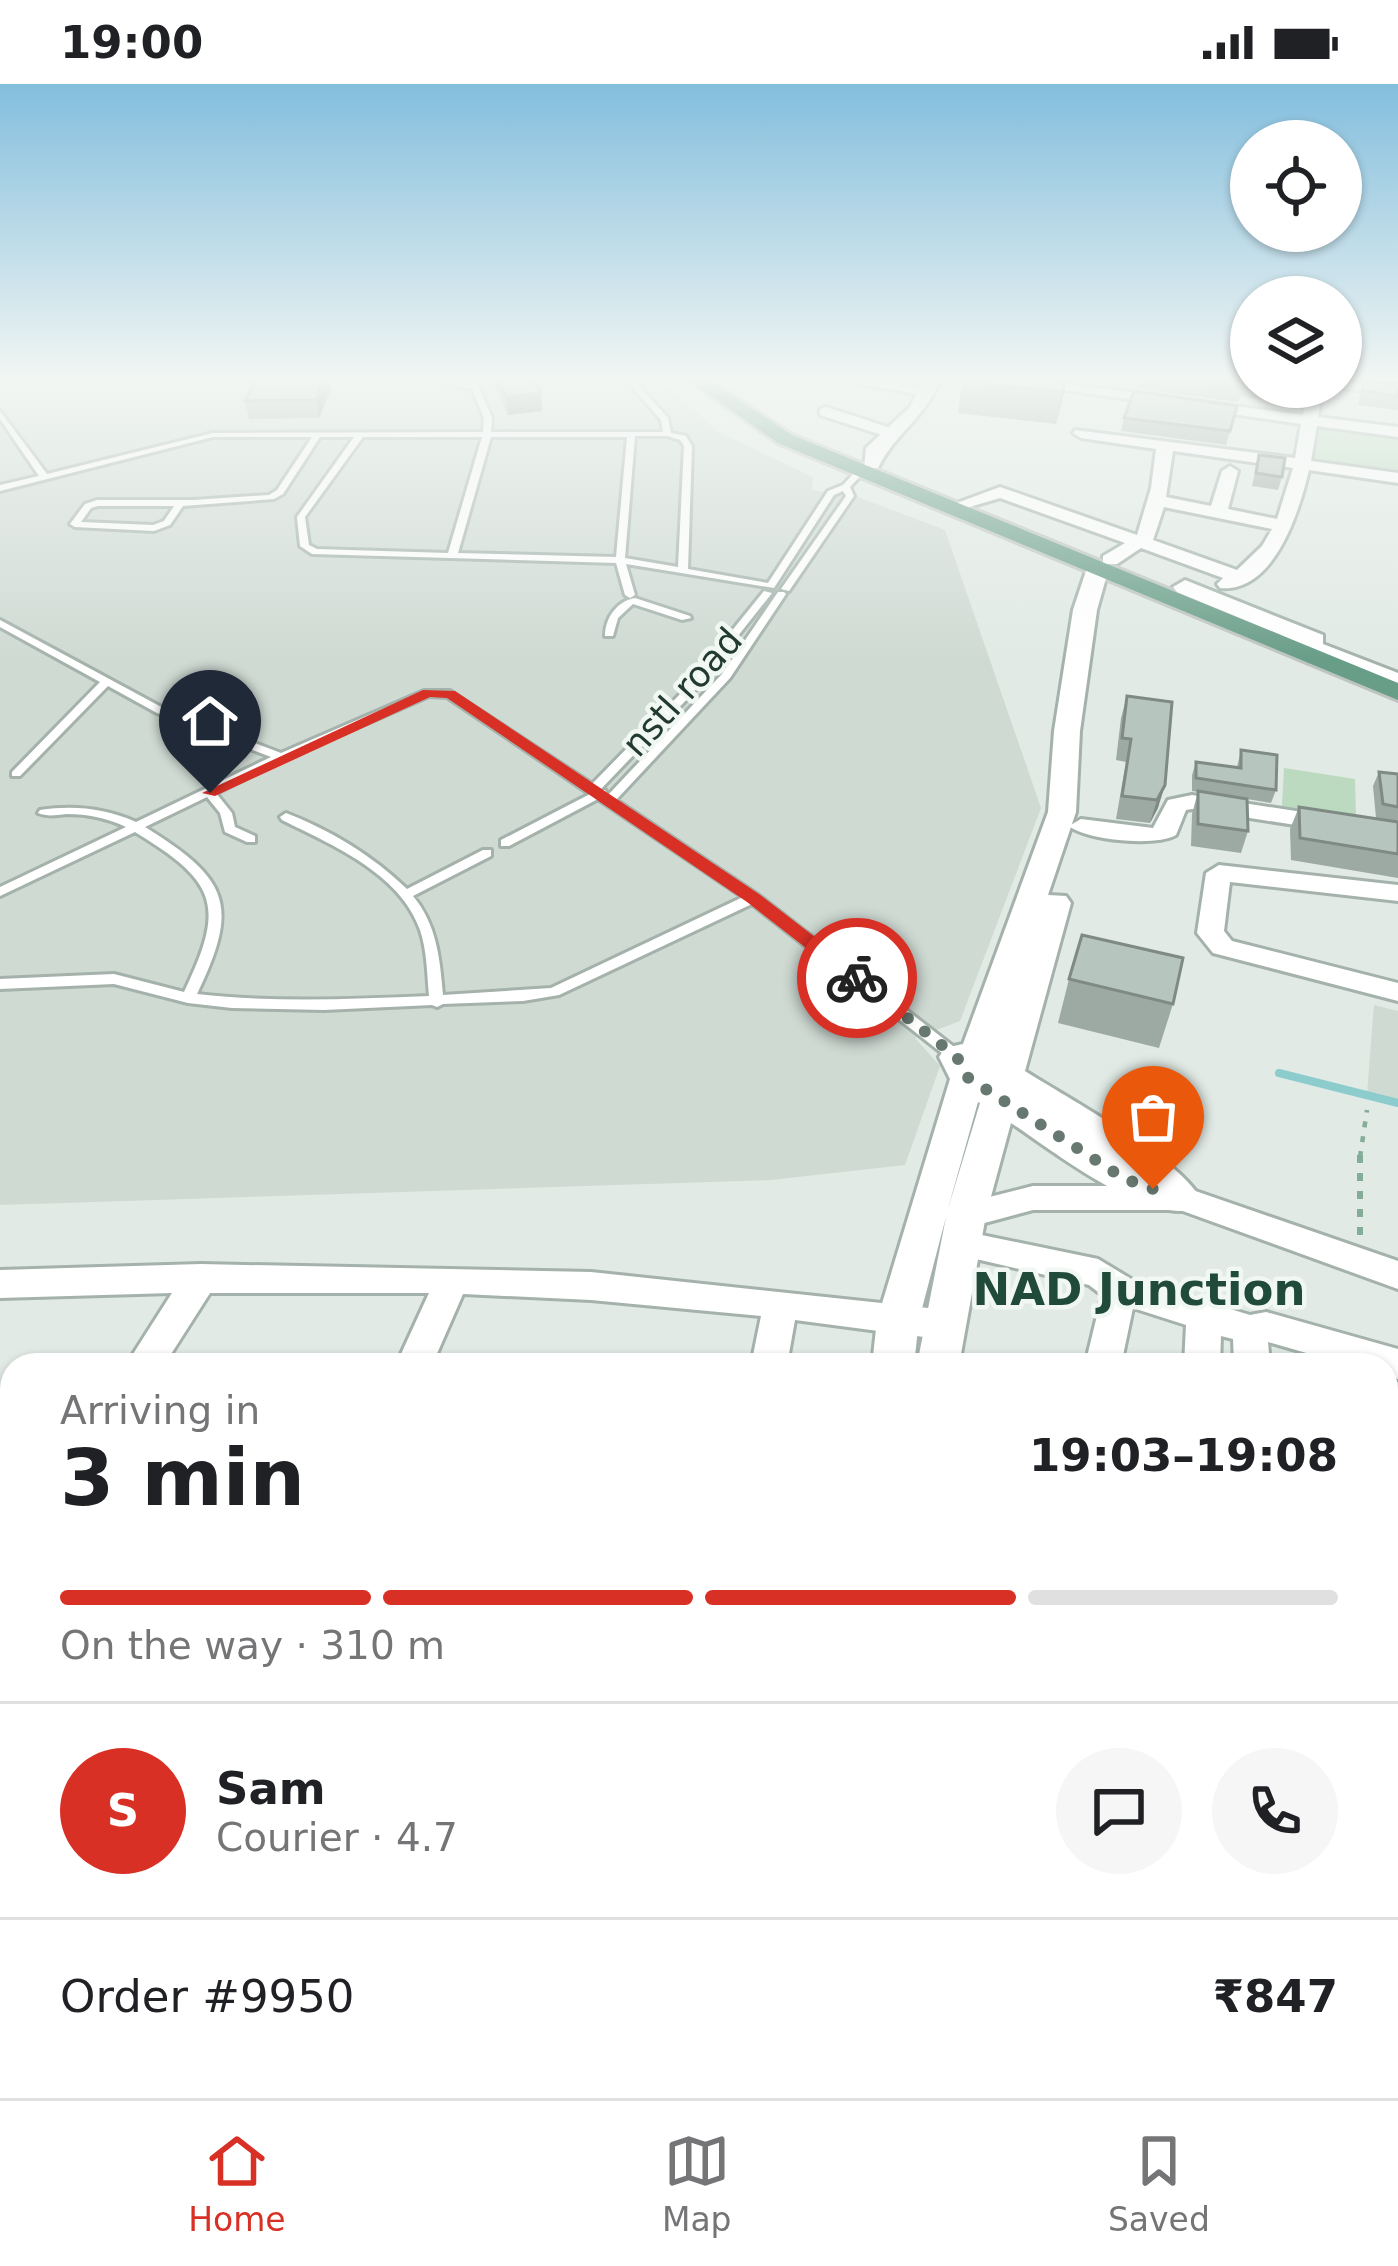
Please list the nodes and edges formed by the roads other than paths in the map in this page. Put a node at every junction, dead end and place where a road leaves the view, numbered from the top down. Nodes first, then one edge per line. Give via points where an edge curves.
1 (52, 474) edge
2 (292, 474) edge
3 (329, 474) edge
4 (476, 474) edge
5 (628, 474) edge
6 (687, 474) edge
7 (1160, 474) edge
8 (1229, 474) edge
9 (1298, 474) edge
10 (859, 475) junction
11 (44, 476) joint
12 (0, 488) edge
13 (280, 492) junction
14 (315, 493) junction
15 (1156, 500) junction
16 (966, 503) junction
17 (180, 504) junction
18 (1219, 512) junction
19 (1284, 526) junction
20 (1141, 541) junction
21 (452, 556) junction
22 (620, 560) junction
23 (1108, 570) junction
24 (685, 572) junction
25 (1242, 578) junction
26 (773, 590) junction
27 (1186, 593) junction
28 (631, 599) junction
29 (686, 618) dead end
30 (0, 623) edge
31 (609, 634) dead end
32 (1326, 637) junction
33 (1304, 654) junction
34 (1398, 655) edge
35 (1349, 659) junction
36 (1398, 674) edge
37 (105, 683) junction
38 (1398, 692) edge
39 (1398, 704) edge
40 (281, 758) junction
41 (16, 774) dead end
42 (210, 793) junction
43 (602, 794) junction
44 (44, 813) dead end
45 (286, 817) dead end
46 (1081, 826) junction
47 (143, 828) junction
48 (1398, 834) edge
49 (251, 839) dead end
50 (506, 843) dead end
51 (487, 853) dead end
52 (0, 892) edge
53 (1398, 893) edge
54 (405, 895) junction
55 (753, 898) junction
56 (0, 984) edge
57 (1398, 992) edge
58 (188, 998) junction
59 (436, 1002) junction
60 (981, 1072) junction
61 (1181, 1198) junction
62 (964, 1229) junction
63 (1398, 1275) edge
64 (201, 1278) junction
65 (451, 1282) junction
66 (0, 1284) edge
67 (1120, 1290) junction
68 (781, 1303) junction
69 (1204, 1316) junction
70 (898, 1320) junction
71 (947, 1324) junction
72 (1251, 1348) edge
73 (152, 1353) edge
74 (419, 1353) edge
75 (772, 1353) edge
76 (894, 1353) edge
77 (941, 1353) edge
78 (1106, 1353) edge
79 (1202, 1353) edge
80 (1359, 1353) edge

1 - 11 lane
2 - 13 lane
3 - 14 lane
4 - 21 lane
5 - 22 lane
6 - 24 lane
7 - 15 street
8 - 18 street
9 - 19 street
10 - 16 main road
10 - 23 main road
10 - 26 lane
11 - 12 lane
13 - 14 lane
13 - 17 lane
14 - 21 lane via 300,523 305,546 315,552
15 - 18 street
15 - 20 street
16 - 20 street via 1000,492
16 - 23 main road
17 - 17 lane via 92,504 75,524 154,528
18 - 19 street
19 - 25 street
20 - 23 street
20 - 25 street
21 - 22 lane
22 - 24 lane
22 - 28 lane
23 - 27 main road
23 - 46 street via 1082,736
23 - 60 street via 1085,610 1062,812
24 - 26 lane
25 - 27 street
26 - 43 lane, nstl road
26 - 43 lane via 726,676
27 - 32 main road
27 - 33 main road
27 - 36 street
28 - 29 lane
28 - 31 lane
30 - 37 lane
32 - 34 street
32 - 35 main road
33 - 35 main road
33 - 39 street
35 - 36 main road
35 - 38 main road
37 - 40 lane
37 - 41 lane
40 - 42 lane, nstl road
40 - 43 lane, nstl road via 439,691
42 - 47 lane, nstl road
42 - 49 lane via 229,829
43 - 50 lane
43 - 55 lane, nstl road
44 - 47 lane via 98,811
45 - 54 lane
46 - 48 street via 1157,836 1176,805 1192,802
46 - 60 street via 1039,949
47 - 52 lane, nstl road
47 - 58 lane via 207,883 215,900 210,950
51 - 54 lane
53 - 57 street via 1219,873 1210,932 1223,946
54 - 59 lane via 431,945
55 - 59 lane via 554,992
55 - 60 lane, nstl road
56 - 58 lane via 114,979
58 - 59 lane
60 - 61 street via 1125,1179
60 - 62 street
60 - 70 street
61 - 62 street via 1033,1198
61 - 63 street
62 - 67 street via 1098,1273
62 - 71 street
64 - 65 street
64 - 66 street
64 - 73 street
65 - 68 street
65 - 74 street
67 - 69 street
67 - 78 street
68 - 70 street
68 - 75 street
69 - 72 street
69 - 79 street
70 - 71 street
70 - 76 street
71 - 77 street
72 - 80 street via 1266,1327

